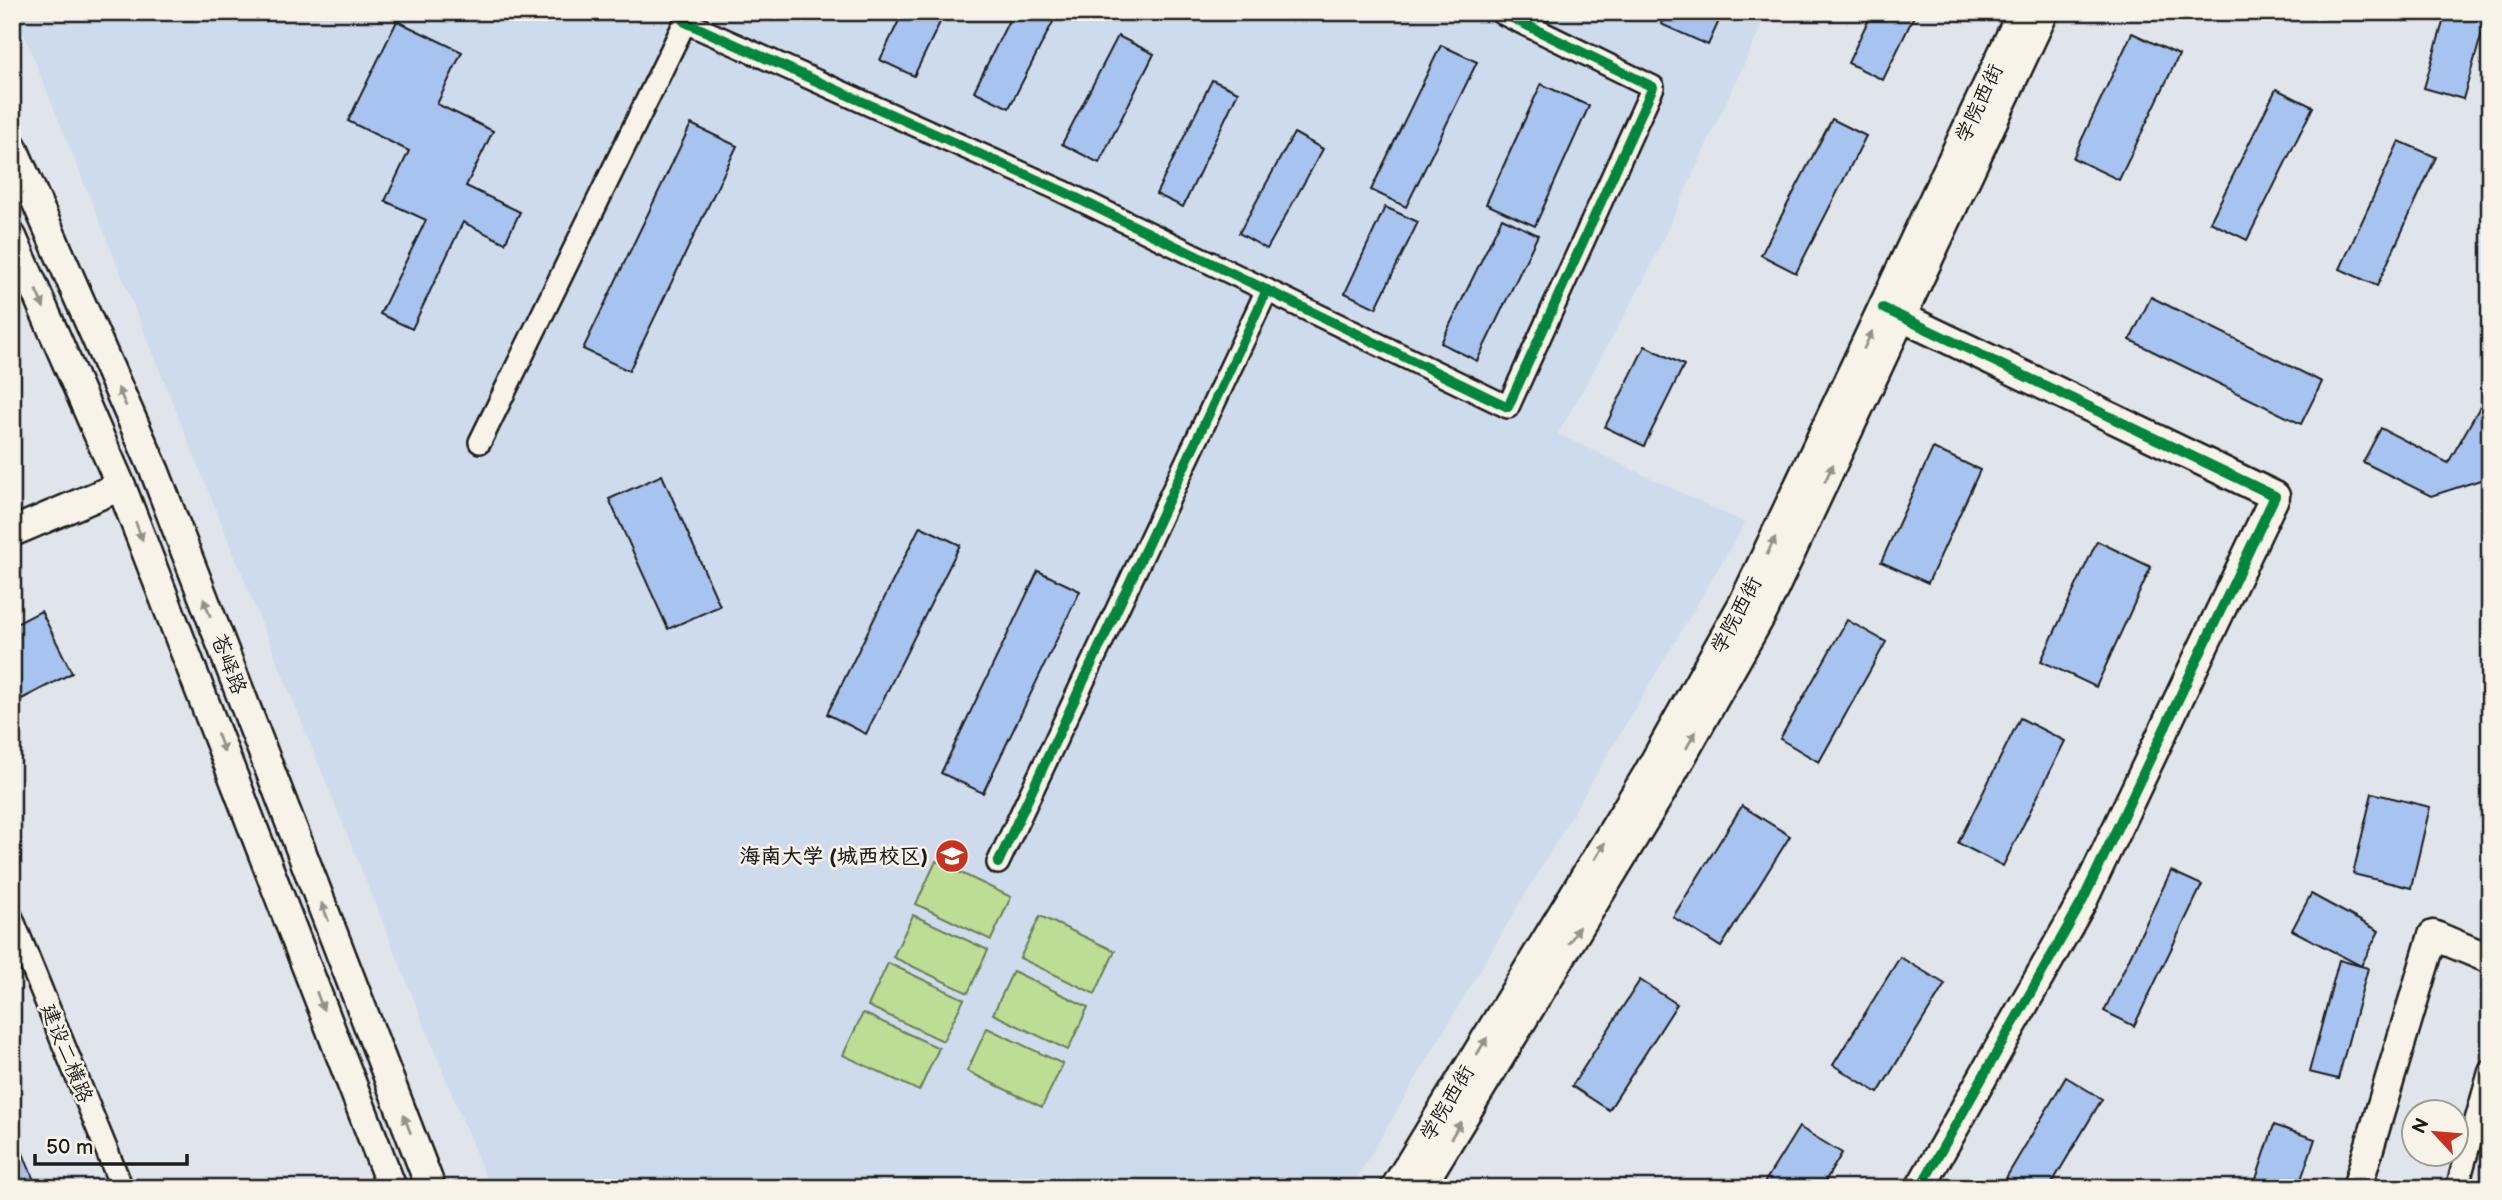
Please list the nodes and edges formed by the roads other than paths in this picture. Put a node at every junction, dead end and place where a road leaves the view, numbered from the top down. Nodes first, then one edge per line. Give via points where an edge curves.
1 (1500, 12) edge
2 (2022, 12) edge
3 (2045, 12) edge
4 (687, 17) edge
5 (12, 146) edge
6 (12, 237) edge
7 (1267, 290) junction
8 (1892, 312) junction
9 (480, 442) dead end
10 (121, 486) junction
11 (12, 532) edge
12 (998, 863) dead end
13 (12, 918) edge
14 (2490, 959) edge
15 (2490, 1070) edge
16 (122, 1188) edge
17 (392, 1188) edge
18 (431, 1188) edge
19 (1395, 1188) edge
20 (1420, 1188) edge
21 (1920, 1188) edge
22 (2357, 1188) edge
23 (2457, 1188) edge

1 - 7 street via 1653,87 1508,407
2 - 8 main road, 学院西街
3 - 8 main road, 学院西街
4 - 7 street
4 - 9 street
18 -> 5 main road, 苍峄路 via 155,472
6 -> 10 main road, 苍峄路
7 - 12 street
19 -> 8 main road, 学院西街 via 1647,775 1744,602
20 -> 8 main road, 学院西街 via 1665,786 1763,612
8 - 21 main road via 2275,496 2083,901
10 - 11 main road
10 -> 17 main road, 苍峄路
13 - 16 street, 建设二横路
14 - 22 main road via 2433,936
15 - 23 street

